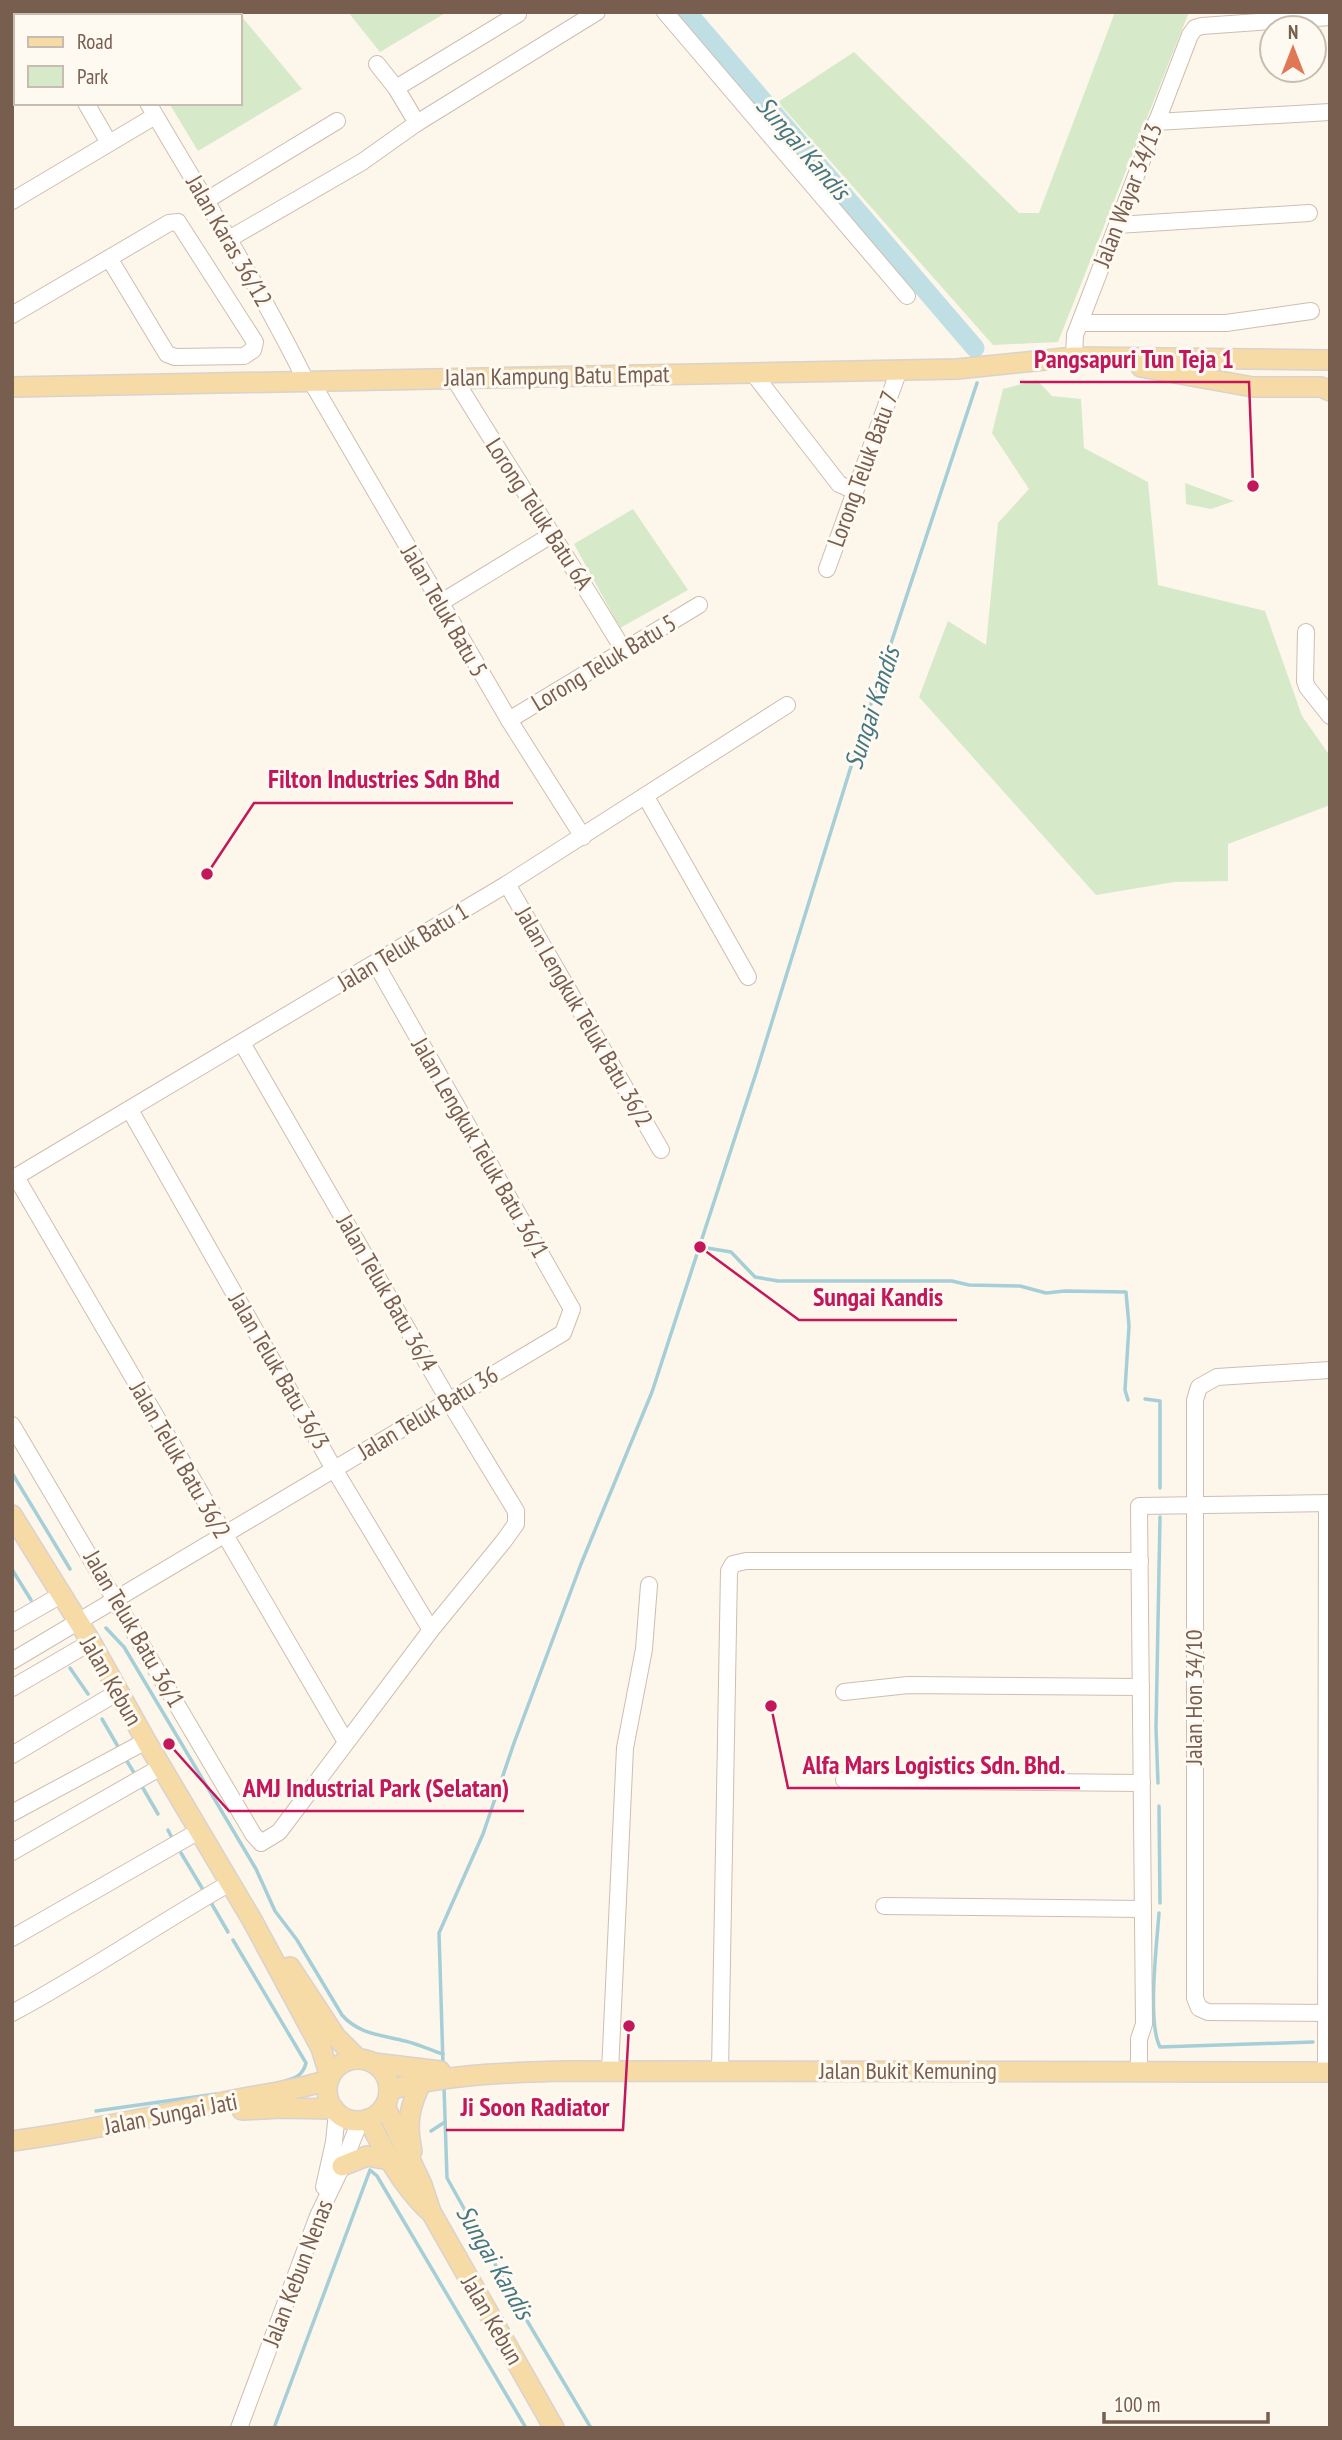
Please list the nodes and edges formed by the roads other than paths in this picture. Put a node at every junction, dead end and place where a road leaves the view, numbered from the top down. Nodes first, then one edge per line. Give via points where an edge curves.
1 (597, 12) edge
2 (665, 12) edge
3 (518, 14) edge
4 (1330, 17) edge
5 (377, 64) dead end
6 (396, 88) junction
7 (87, 105) edge
8 (152, 110) edge
9 (1330, 112) edge
10 (337, 121) dead end
11 (1156, 122) junction
12 (417, 124) junction
13 (109, 143) junction
14 (206, 200) junction
15 (12, 201) edge
16 (1309, 213) dead end
17 (1117, 225) junction
18 (229, 239) junction
19 (109, 258) junction
20 (907, 296) dead end
21 (1311, 311) dead end
22 (12, 315) edge
23 (1080, 323) junction
24 (1074, 357) junction
25 (1102, 357) junction
26 (1330, 359) edge
27 (899, 370) junction
28 (752, 373) junction
29 (454, 378) junction
30 (308, 381) junction
31 (12, 387) edge
32 (1330, 391) edge
33 (855, 491) junction
34 (553, 534) junction
35 (827, 569) dead end
36 (440, 603) junction
37 (699, 605) dead end
38 (1306, 632) dead end
39 (624, 651) junction
40 (787, 705) dead end
41 (1330, 716) edge
42 (509, 720) junction
43 (646, 797) junction
44 (583, 837) junction
45 (507, 884) junction
46 (376, 964) junction
47 (748, 977) dead end
48 (242, 1043) junction
49 (130, 1110) junction
50 (661, 1150) dead end
51 (14, 1178) edge
52 (563, 1333) joint
53 (1330, 1370) edge
54 (449, 1401) junction
55 (12, 1425) edge
56 (334, 1468) junction
57 (1329, 1503) edge
58 (1195, 1505) junction
59 (12, 1515) edge
60 (223, 1534) junction
61 (1140, 1561) junction
62 (649, 1585) dead end
63 (61, 1595) junction
64 (116, 1598) junction
65 (77, 1621) junction
66 (12, 1623) edge
67 (431, 1630) junction
68 (90, 1642) junction
69 (1328, 1648) edge
70 (12, 1661) edge
71 (12, 1688) edge
72 (1141, 1688) junction
73 (118, 1692) junction
74 (844, 1692) dead end
75 (146, 1741) junction
76 (346, 1742) junction
77 (12, 1755) edge
78 (161, 1768) junction
79 (844, 1780) dead end
80 (1142, 1783) junction
81 (12, 1813) edge
82 (199, 1831) junction
83 (12, 1852) edge
84 (1328, 1878) edge
85 (230, 1883) junction
86 (884, 1906) dead end
87 (1143, 1909) junction
88 (252, 1920) junction
89 (12, 1938) edge
90 (12, 2013) edge
91 (1328, 2013) edge
92 (366, 2061) junction
93 (610, 2071) junction
94 (720, 2071) junction
95 (1139, 2072) junction
96 (1328, 2072) edge
97 (487, 2073) junction
98 (329, 2079) junction
99 (422, 2081) junction
100 (387, 2098) junction
101 (185, 2111) junction
102 (335, 2111) junction
103 (364, 2120) junction
104 (12, 2141) edge
105 (389, 2160) junction
106 (342, 2166) junction
107 (422, 2186) junction
108 (431, 2212) junction
109 (318, 2216) junction
110 (239, 2428) edge
111 (554, 2428) edge

1 - 12 street
2 - 20 street
3 - 6 street
4 - 11 street, Jalan Wayar 34/13 via 1195,28
5 - 6 street
6 - 12 street
7 - 13 street
8 - 13 street
8 - 14 street, Jalan Karas 36/12
9 - 11 street
10 - 14 street
11 - 17 street, Jalan Wayar 34/13
12 - 18 street via 362,162
13 - 15 street
14 - 18 street, Jalan Karas 36/12
16 - 17 street
17 - 23 street, Jalan Wayar 34/13
18 - 30 street, Jalan Karas 36/12
19 - 19 street via 178,222 255,342 253,350 244,356 167,354
19 - 22 street
21 - 23 street via 1226,323
23 - 24 street, Jalan Wayar 34/13
24 - 25 main road, Jalan Kampung Batu Empat
24 - 27 main road, Jalan Kampung Batu Empat
25 - 26 main road, Jalan Kampung Batu Empat
25 - 32 main road, Jalan Kampung Batu Empat via 1253,387 1321,387
27 - 28 main road, Jalan Kampung Batu Empat
27 - 33 street, Lorong Teluk Batu 7
28 - 29 main road, Jalan Kampung Batu Empat
28 - 33 street via 839,484
29 - 30 main road, Jalan Kampung Batu Empat
29 - 34 street, Lorong Teluk Batu 6A
30 - 31 main road, Jalan Kampung Batu Empat
30 - 36 street, Jalan Teluk Batu 5
33 - 35 street, Lorong Teluk Batu 7
34 - 36 street
34 - 39 street, Lorong Teluk Batu 6A
36 - 42 street, Jalan Teluk Batu 5
37 - 39 street, Lorong Teluk Batu 5
38 - 41 street via 1305,681
39 - 42 street, Lorong Teluk Batu 5
40 - 43 street, Jalan Teluk Batu 1
42 - 44 street, Jalan Teluk Batu 5
43 - 44 street, Jalan Teluk Batu 1
43 - 47 street
44 - 45 street, Jalan Teluk Batu 1
45 - 46 street, Jalan Teluk Batu 1
45 - 50 street, Jalan Lengkuk Teluk Batu 36/2
46 - 48 street, Jalan Teluk Batu 1
46 - 52 street, Jalan Lengkuk Teluk Batu 36/1 via 572,1308
48 - 49 street, Jalan Teluk Batu 1
48 - 54 street, Jalan Teluk Batu 36/4
49 - 51 street, Jalan Teluk Batu 1
49 - 56 street, Jalan Teluk Batu 36/3
51 - 60 street, Jalan Teluk Batu 36/2
52 - 54 street, Jalan Teluk Batu 36
53 - 58 street, Jalan Hon 34/10 via 1217,1377 1199,1387 1195,1400
54 - 56 street, Jalan Teluk Batu 36
54 - 67 street, Jalan Teluk Batu 36/4 via 516,1511 516,1524
55 - 64 street, Jalan Teluk Batu 36/1
56 - 60 street, Jalan Teluk Batu 36
56 - 67 street, Jalan Teluk Batu 36/3
57 - 58 street
57 - 69 street
58 - 61 street via 1139,1506
58 - 91 street, Jalan Hon 34/10 via 1195,1998 1199,2008 1208,2012
59 - 63 main road, Jalan Kebun
60 - 64 street, Jalan Teluk Batu 36
60 - 76 street, Jalan Teluk Batu 36/2
61 - 72 street
61 - 94 street via 733,1564 729,1571
62 - 93 street via 625,1748
63 - 65 main road, Jalan Kebun
63 - 66 street
64 - 65 street, Jalan Teluk Batu 36
64 - 76 street, Jalan Teluk Batu 36/1 via 261,1843 279,1832
65 - 68 main road, Jalan Kebun
65 - 70 street, Jalan Teluk Batu 36
67 - 76 street
68 - 71 street
68 - 73 main road, Jalan Kebun
69 - 84 street
72 - 74 street via 908,1685
72 - 80 street
73 - 75 main road, Jalan Kebun
73 - 77 street
75 - 78 main road, Jalan Kebun
75 - 81 street
78 - 82 main road, Jalan Kebun
78 - 83 street
79 - 80 street
80 - 87 street
82 - 85 main road, Jalan Kebun
82 - 89 street
84 - 91 street
85 - 88 main road, Jalan Kebun
85 - 90 street
86 - 87 street
87 - 95 street via 1144,2024
88 - 92 main road, Jalan Kebun via 293,1971 336,2037
88 - 98 main road, Jalan Kebun via 321,2048
91 - 96 street
92 - 97 main road, Jalan Bukit Kemuning
92 - 98 main road via 347,2061
92 - 100 main road via 385,2074
93 - 94 main road, Jalan Bukit Kemuning
93 - 97 main road, Jalan Bukit Kemuning
94 - 95 main road, Jalan Bukit Kemuning
95 - 96 main road, Jalan Bukit Kemuning
97 - 99 main road, Jalan Bukit Kemuning
98 - 101 main road, Jalan Sungai Jati via 302,2089
98 - 102 main road via 327,2095
99 - 100 main road, Jalan Bukit Kemuning
99 - 107 main road via 411,2102 408,2124
100 - 103 main road
100 - 107 main road, Jalan Kebun
101 - 102 main road
101 - 104 main road, Jalan Sungai Jati
102 - 103 main road
102 - 109 street via 334,2142
103 - 105 main road, Jalan Kebun
103 - 106 street, Jalan Kebun Nenas
105 - 106 main road via 367,2156
105 - 108 main road, Jalan Kebun
106 - 109 street, Jalan Kebun Nenas
107 - 108 main road, Jalan Kebun
108 - 111 main road, Jalan Kebun
109 - 110 street, Jalan Kebun Nenas

